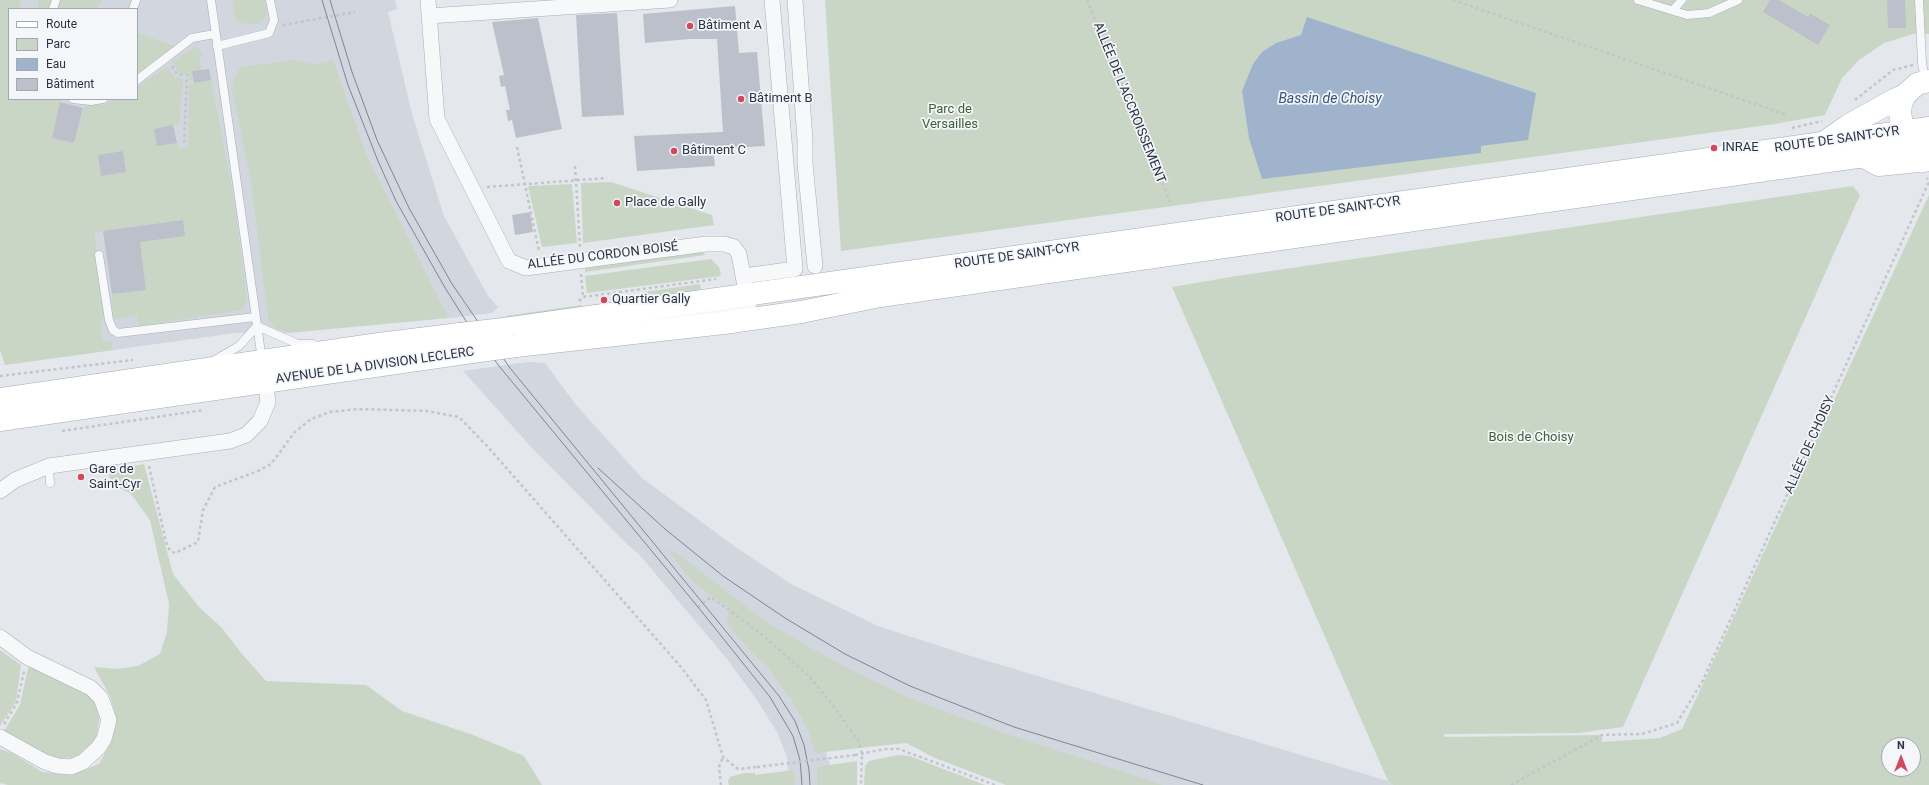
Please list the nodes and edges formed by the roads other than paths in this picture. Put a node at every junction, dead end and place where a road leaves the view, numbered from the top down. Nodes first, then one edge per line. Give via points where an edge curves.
1 (211, 0) edge
2 (270, 0) edge
3 (428, 0) edge
4 (670, 0) edge
5 (772, 0) edge
6 (795, 0) edge
7 (1638, 0) edge
8 (1682, 0) edge
9 (1738, 0) edge
10 (1919, 0) edge
11 (1924, 0) edge
12 (1673, 10) junction
13 (430, 16) junction
14 (215, 34) junction
15 (1922, 34) junction
16 (218, 46) junction
17 (138, 79) edge
18 (1927, 81) edge
19 (1905, 95) junction
20 (82, 100) edge
21 (97, 100) edge
22 (1929, 128) edge
23 (1825, 142) junction
24 (1921, 150) edge
25 (99, 255) dead end
26 (815, 266) dead end
27 (748, 299) junction
28 (255, 316) junction
29 (257, 326) junction
30 (510, 338) junction
31 (379, 344) junction
32 (189, 372) junction
33 (264, 372) junction
34 (3, 399) edge
35 (0, 420) edge
36 (50, 466) junction
37 (50, 483) dead end
38 (0, 491) edge
39 (0, 637) edge
40 (2, 731) edge

1 - 14 lane
2 - 16 lane via 274,20 269,33
3 - 13 street, ALLÉE DU CORDON BOISÉ
4 - 13 street
5 - 27 street via 795,269
6 - 26 street via 805,164
7 - 12 lane
8 - 12 lane
9 - 12 lane via 1709,13 1687,14
10 - 15 lane
11 - 15 lane
13 - 27 street, ALLÉE DU CORDON BOISÉ via 437,119 509,261 526,268 706,244 724,244 734,247 739,254
14 - 16 lane
14 - 17 lane via 192,38
15 - 18 lane via 1922,63
16 - 28 lane
18 - 19 main road via 1917,84
19 - 23 main road
19 - 24 main road via 1901,104 1902,123
20 - 21 lane
22 - 24 main road, ROUTE DE SAINT-CYR
23 - 24 main road, ROUTE DE SAINT-CYR
23 - 27 main road, ROUTE DE SAINT-CYR
24 - 27 main road, ROUTE DE SAINT-CYR via 880,296 801,312
25 - 28 lane via 109,320 113,330 118,333
27 - 30 main road, AVENUE DE LA DIVISION LECLERC
27 - 30 main road, AVENUE DE LA DIVISION LECLERC via 593,336
28 - 29 lane
29 - 31 lane via 298,344
29 - 32 lane via 238,346 225,355
29 - 33 lane
30 - 31 main road, AVENUE DE LA DIVISION LECLERC, bridge via 460,334
30 - 33 main road, AVENUE DE LA DIVISION LECLERC, bridge via 472,352
31 - 33 main road, AVENUE DE LA DIVISION LECLERC
32 - 33 main road, AVENUE DE LA DIVISION LECLERC
32 - 34 main road, AVENUE DE LA DIVISION LECLERC
33 - 35 main road, AVENUE DE LA DIVISION LECLERC
33 - 36 street via 268,402 260,421 246,435 230,441
36 - 37 lane
36 - 38 street via 15,480
39 - 40 street via 27,657 91,688 101,698 109,720 104,739 98,748 83,762 71,766 45,762

